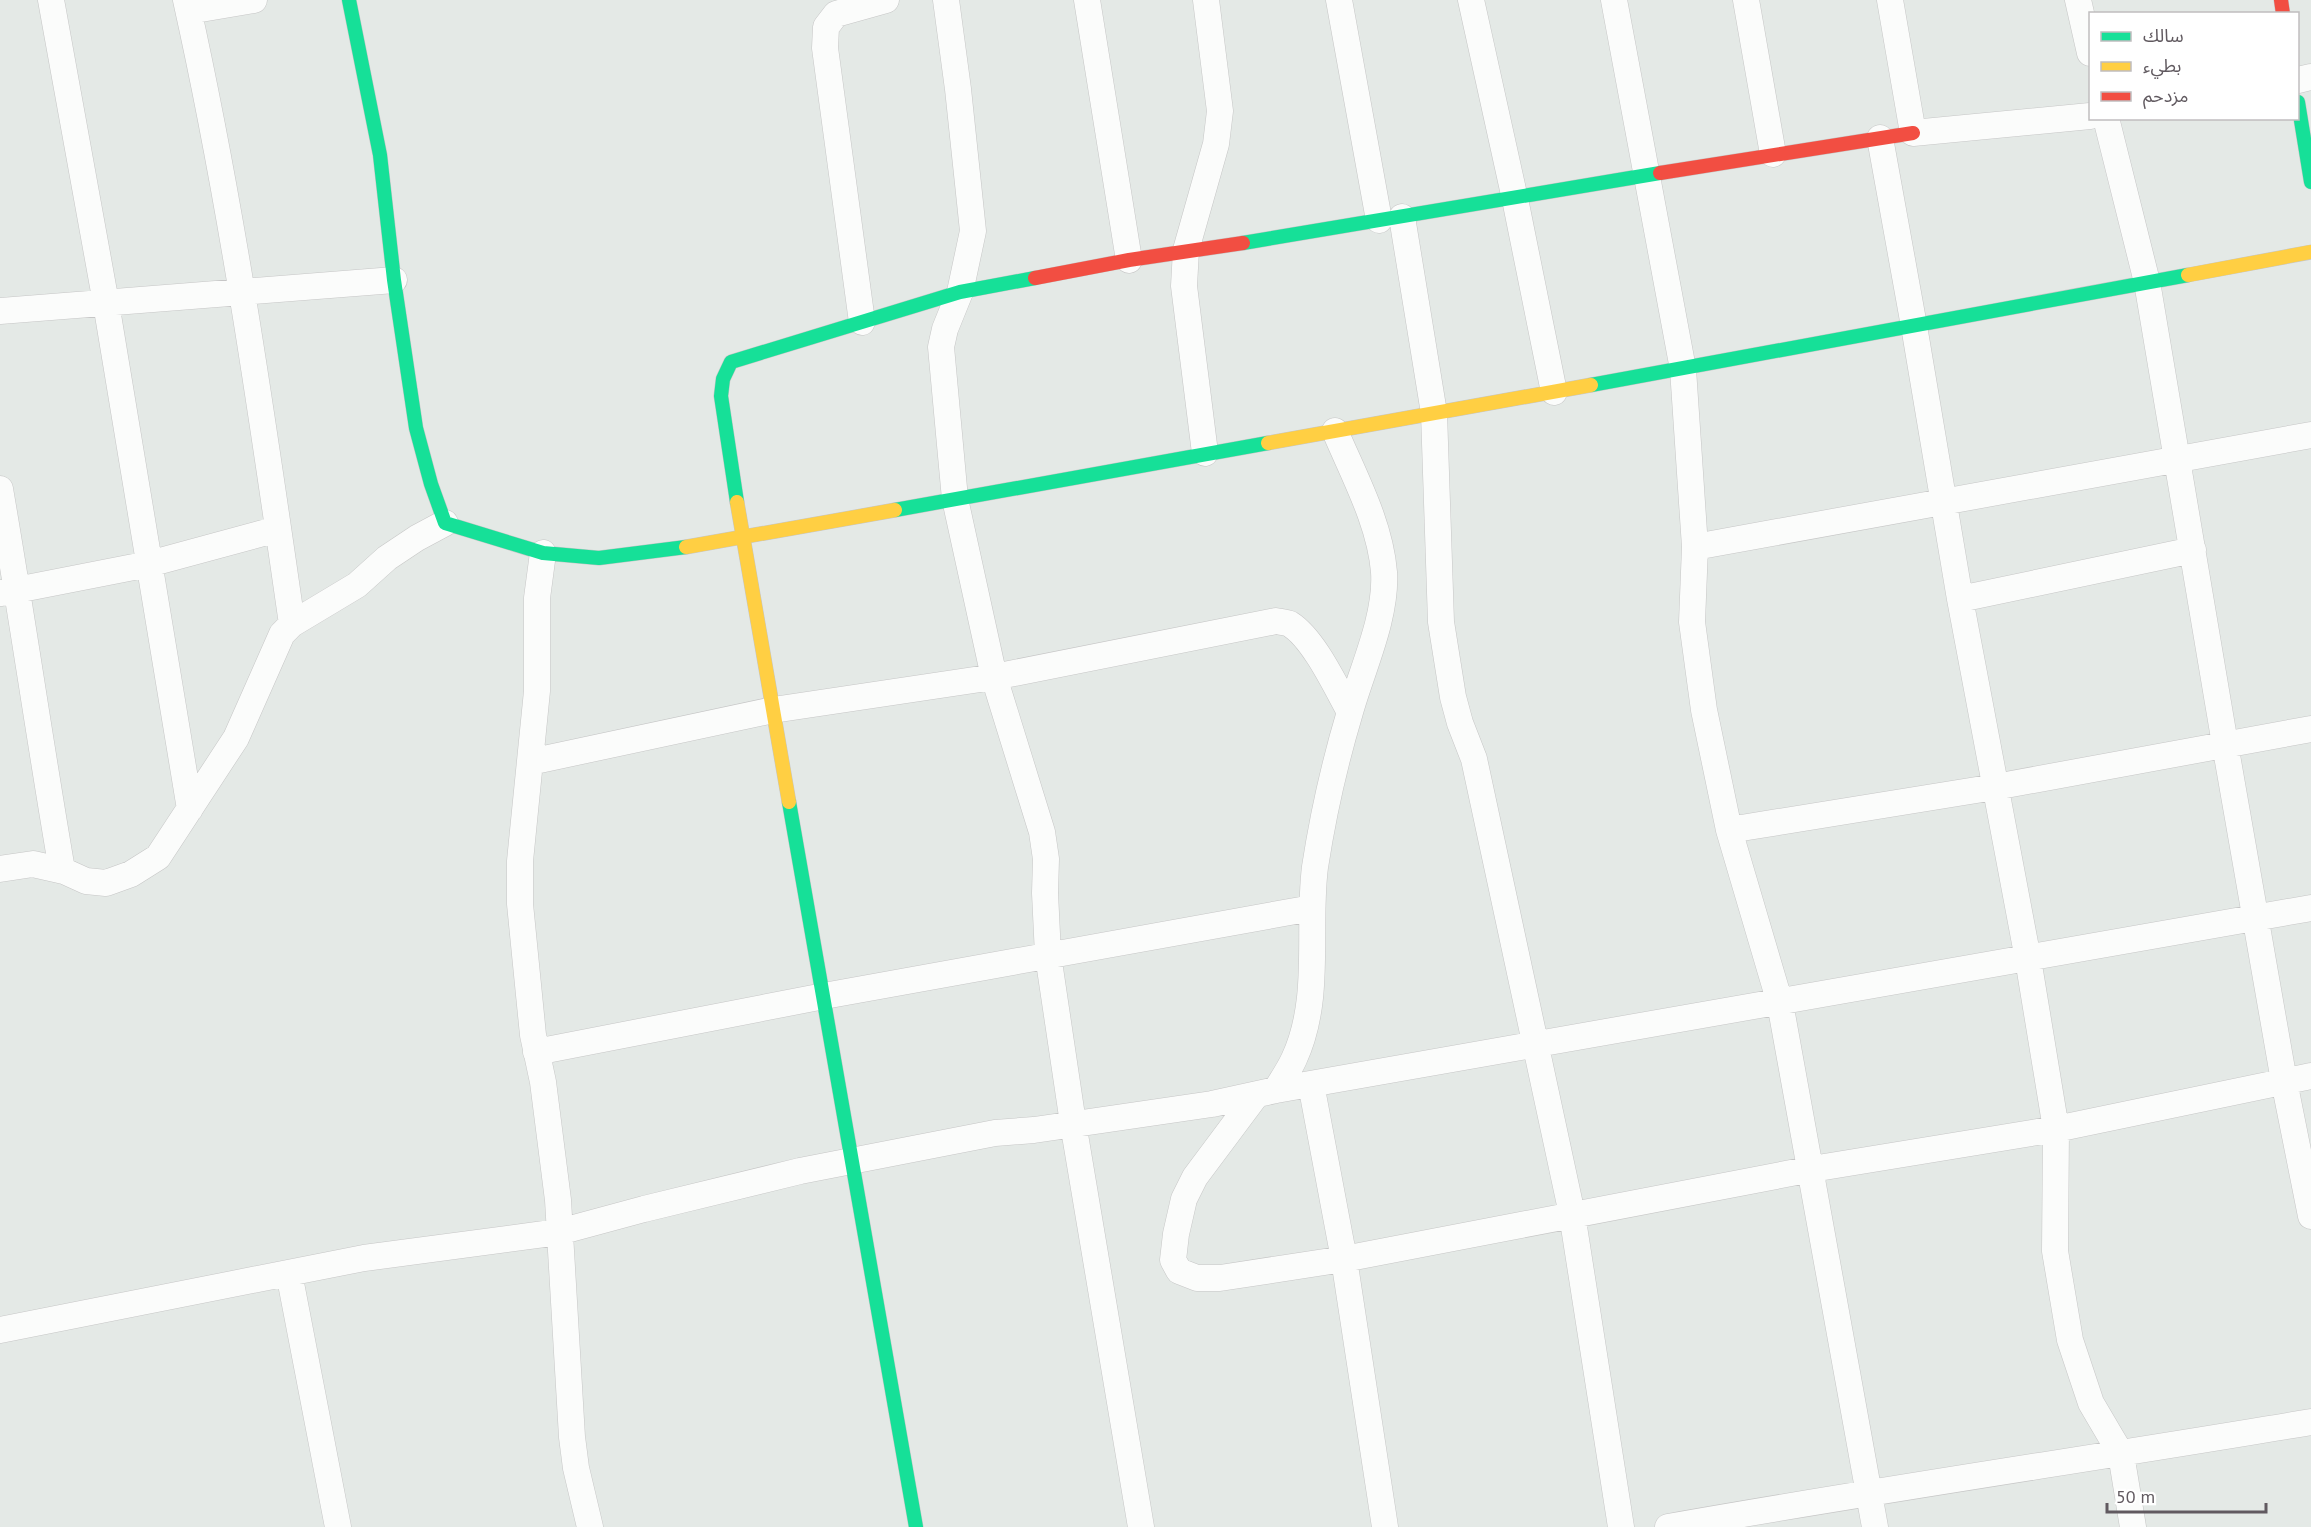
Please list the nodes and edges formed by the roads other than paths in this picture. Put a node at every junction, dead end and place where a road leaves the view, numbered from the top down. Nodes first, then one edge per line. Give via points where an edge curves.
1 (51, 0) edge
2 (254, 0) edge
3 (349, 0) edge
4 (886, 0) edge
5 (946, 0) edge
6 (1087, 0) edge
7 (1206, 0) edge
8 (1339, 0) edge
9 (1471, 0) edge
10 (1614, 0) edge
11 (1746, 0) edge
12 (1890, 0) edge
13 (2078, 0) edge
14 (187, 6) edge
15 (2089, 45) edge
16 (2299, 108) edge
17 (2089, 116) edge
18 (2106, 120) edge
19 (1913, 133) junction
20 (1880, 138) junction
21 (1773, 154) junction
22 (1646, 175) junction
23 (2311, 182) edge
24 (1515, 199) junction
25 (1390, 219) junction
26 (1186, 250) junction
27 (2311, 252) edge
28 (1129, 260) junction
29 (394, 280) junction
30 (2147, 282) junction
31 (241, 292) junction
32 (960, 292) junction
33 (106, 303) junction
34 (0, 311) edge
35 (862, 322) junction
36 (1914, 326) junction
37 (1683, 369) junction
38 (1554, 392) junction
39 (1434, 413) junction
40 (1335, 431) junction
41 (2311, 435) edge
42 (1205, 453) junction
43 (2178, 461) junction
44 (0, 489) edge
45 (955, 499) junction
46 (1943, 503) junction
47 (445, 523) junction
48 (278, 529) junction
49 (742, 537) junction
50 (1695, 547) junction
51 (2193, 550) junction
52 (543, 553) junction
53 (149, 564) junction
54 (9, 592) edge
55 (1959, 599) junction
56 (292, 624) junction
57 (994, 678) junction
58 (773, 710) junction
59 (1350, 712) junction
60 (2311, 729) edge
61 (2225, 744) junction
62 (530, 762) junction
63 (1995, 787) junction
64 (190, 809) junction
65 (1729, 830) junction
66 (0, 868) edge
67 (62, 870) junction
68 (2311, 908) edge
69 (1312, 909) junction
70 (2257, 918) junction
71 (1048, 955) junction
72 (2028, 959) junction
73 (824, 996) junction
74 (1780, 1003) junction
75 (1536, 1045) junction
76 (536, 1052) junction
77 (2311, 1076) edge
78 (2284, 1081) junction
79 (1311, 1084) junction
80 (1266, 1092) junction
81 (1073, 1124) junction
82 (2056, 1129) junction
83 (854, 1161) junction
84 (1812, 1168) junction
85 (1572, 1214) junction
86 (2311, 1216) edge
87 (559, 1232) junction
88 (1344, 1259) junction
89 (289, 1273) junction
90 (0, 1330) edge
91 (2311, 1422) edge
92 (2121, 1454) junction
93 (1868, 1492) junction
94 (338, 1527) edge
95 (590, 1527) edge
96 (916, 1527) edge
97 (1141, 1527) edge
98 (1385, 1527) edge
99 (1621, 1527) edge
100 (1668, 1527) edge
101 (1875, 1527) edge
102 (2133, 1527) edge

1 - 33 street
2 - 14 street
3 - 29 street via 380,155
4 - 35 street via 836,14 826,27 825,48
5 - 32 street via 973,231
6 - 28 street
7 - 26 street via 1220,111 1216,144
8 - 25 street
9 - 24 street
10 - 22 street
11 - 21 street
12 - 19 street
13 - 15 street
14 - 31 street
16 - 23 street
17 - 19 street
18 - 30 street
19 - 20 street
20 - 21 street
20 - 36 street
21 - 22 street
22 - 24 street
22 - 37 street
24 - 25 street
24 - 38 street
25 - 26 street
25 - 39 street
26 - 28 street
26 - 42 street via 1184,286
27 - 30 street
28 - 32 street
29 - 31 street
29 - 47 street via 416,428
30 - 36 street
30 - 43 street
31 - 33 street
31 - 48 street
32 - 35 street
32 - 45 street via 941,347
33 - 34 street
33 - 53 street
35 - 49 street via 731,362 721,396
36 - 37 street
36 - 46 street
37 - 38 street
37 - 50 street
38 - 39 street
39 - 40 street
39 - 75 street via 1443,632 1453,696 1474,759
40 - 42 street
40 - 59 street via 1380,544 1384,574 1379,622
41 - 43 street
42 - 45 street
43 - 46 street
43 - 51 street
44 - 54 street
45 - 49 street
45 - 57 street
46 - 50 street
46 - 55 street
47 - 52 street
47 - 56 street via 387,558 357,585
48 - 53 street
48 - 56 street
49 - 52 street via 599,558
49 - 58 street
50 - 65 street via 1692,622 1704,710
51 - 55 street
51 - 61 street
52 - 62 street via 537,598 537,691
53 - 54 street
53 - 64 street
54 - 67 street
55 - 63 street
56 - 64 street via 276,645 236,738
57 - 58 street
57 - 59 street via 1276,621 1289,623 1300,633 1321,659
57 - 71 street via 1042,832
58 - 62 street
58 - 73 street
59 - 69 street via 1330,789 1315,867
60 - 61 street
61 - 63 street
61 - 70 street
62 - 76 street via 520,861 520,904
63 - 65 street
63 - 72 street
64 - 67 street via 158,857 131,874 106,883 86,881
65 - 74 street
66 - 67 street via 33,864
68 - 70 street
69 - 71 street
69 - 80 street via 1310,994 1304,1029 1294,1059
70 - 72 street
70 - 78 street
71 - 73 street
71 - 81 street
72 - 74 street
72 - 82 street
73 - 76 street
73 - 83 street
74 - 75 street
74 - 84 street
75 - 79 street
75 - 85 street
76 - 87 street via 543,1082
77 - 78 street
78 - 82 street
78 - 86 street
79 - 80 street
79 - 88 street
80 - 81 street via 1212,1104
80 - 88 street via 1195,1177 1184,1199 1173,1260 1179,1271 1188,1275 1220,1278
81 - 83 street via 995,1133
81 - 97 street
82 - 84 street
82 - 92 street via 2055,1251 2070,1340 2091,1403
83 - 87 street
83 - 96 street
84 - 85 street
84 - 93 street
85 - 88 street
85 - 99 street
87 - 89 street via 364,1258
87 - 95 street via 572,1437
88 - 98 street
89 - 90 street
89 - 94 street
91 - 92 street
92 - 93 street
92 - 102 street
93 - 100 street
93 - 101 street

